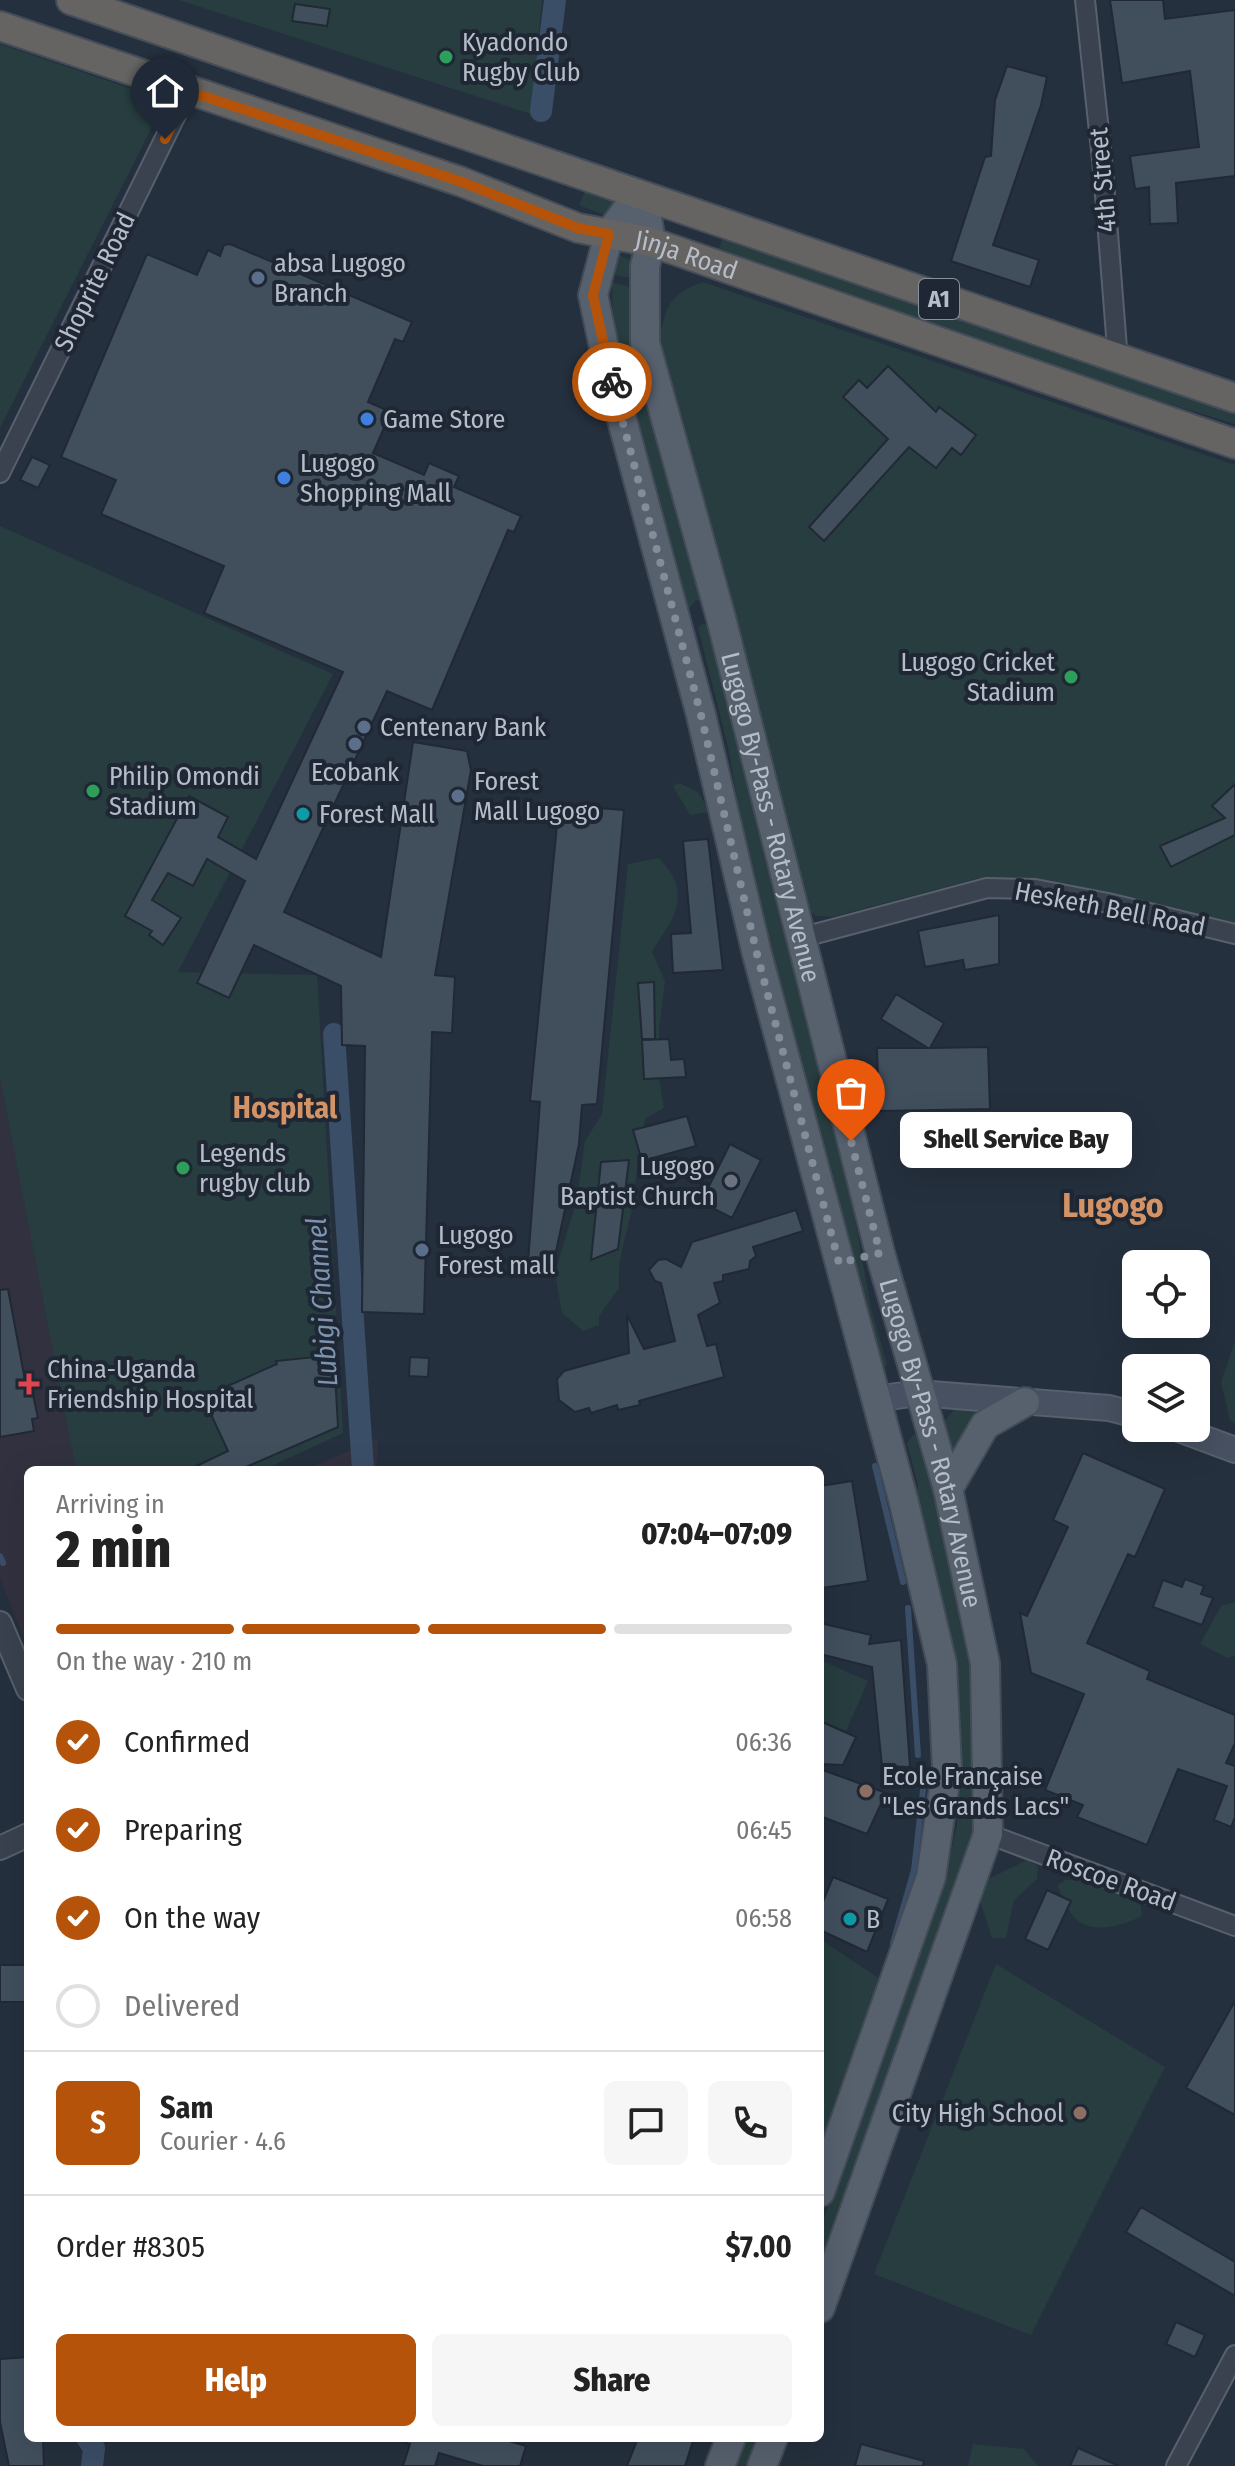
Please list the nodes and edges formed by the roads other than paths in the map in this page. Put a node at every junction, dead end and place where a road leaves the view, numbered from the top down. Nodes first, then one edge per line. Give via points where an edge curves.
1 (71, 0) edge
2 (1085, 0) edge
3 (0, 26) edge
4 (188, 91) junction
5 (641, 197) junction
6 (609, 234) junction
7 (651, 242) junction
8 (1118, 361) junction
9 (1235, 398) edge
10 (1235, 444) edge
11 (0, 473) edge
12 (721, 618) junction
13 (680, 634) junction
14 (1235, 934) edge
15 (800, 938) junction
16 (880, 1253) junction
17 (839, 1263) junction
18 (918, 1393) junction
19 (875, 1399) junction
20 (1025, 1402) junction
21 (1122, 1411) edge
22 (1210, 1441) edge
23 (1235, 1450) edge
24 (948, 1489) junction
25 (0, 1623) edge
26 (24, 1680) edge
27 (988, 1834) junction
28 (24, 1837) edge
29 (0, 1848) edge
30 (1235, 1926) edge
31 (824, 2181) edge
32 (824, 2297) edge
33 (1235, 2355) edge
34 (729, 2442) edge
35 (771, 2442) edge
36 (720, 2466) edge
37 (762, 2466) edge
38 (1176, 2466) edge

1 - 5 highway, Jinja Road / A1
2 - 8 street, 4th Street
3 - 4 highway, Jinja Road / A1
4 - 6 highway, Jinja Road / A1 via 462,182 578,228
4 - 11 street, Shoprite Road
5 - 6 main road, Lugogo By-Pass - Rotary Avenue
5 - 7 main road, Lugogo By-Pass - Rotary Avenue
5 - 8 highway, Jinja Road / A1
6 - 7 highway, Jinja Road / A1
6 - 13 main road, Lugogo By-Pass - Rotary Avenue via 593,295
7 - 10 highway, Jinja Road / A1
7 - 12 main road, Lugogo By-Pass - Rotary Avenue via 645,266 645,343
8 - 9 highway, Jinja Road / A1
12 - 13 main road via 694,614
12 - 15 main road, Lugogo By-Pass - Rotary Avenue
13 - 17 main road, Lugogo By-Pass - Rotary Avenue
14 - 15 street, Hesketh Bell Road via 1035,889 987,888
15 - 16 main road, Lugogo By-Pass - Rotary Avenue
16 - 17 main road
16 - 18 main road, Lugogo By-Pass - Rotary Avenue
17 - 19 main road, Lugogo By-Pass - Rotary Avenue
18 - 19 main road
18 - 20 main road
18 - 24 main road, Lugogo By-Pass - Rotary Avenue
19 - 31 main road, Lugogo By-Pass - Rotary Avenue via 942,1664 947,1768 931,1877
20 - 21 main road
20 - 24 main road via 985,1425
22 - 23 main road
24 - 27 main road, Lugogo By-Pass - Rotary Avenue via 985,1663
25 - 26 street
27 - 30 street, Roscoe Road
27 - 32 main road, Lugogo By-Pass - Rotary Avenue
28 - 29 street
33 - 38 street
34 - 36 main road
35 - 37 main road

